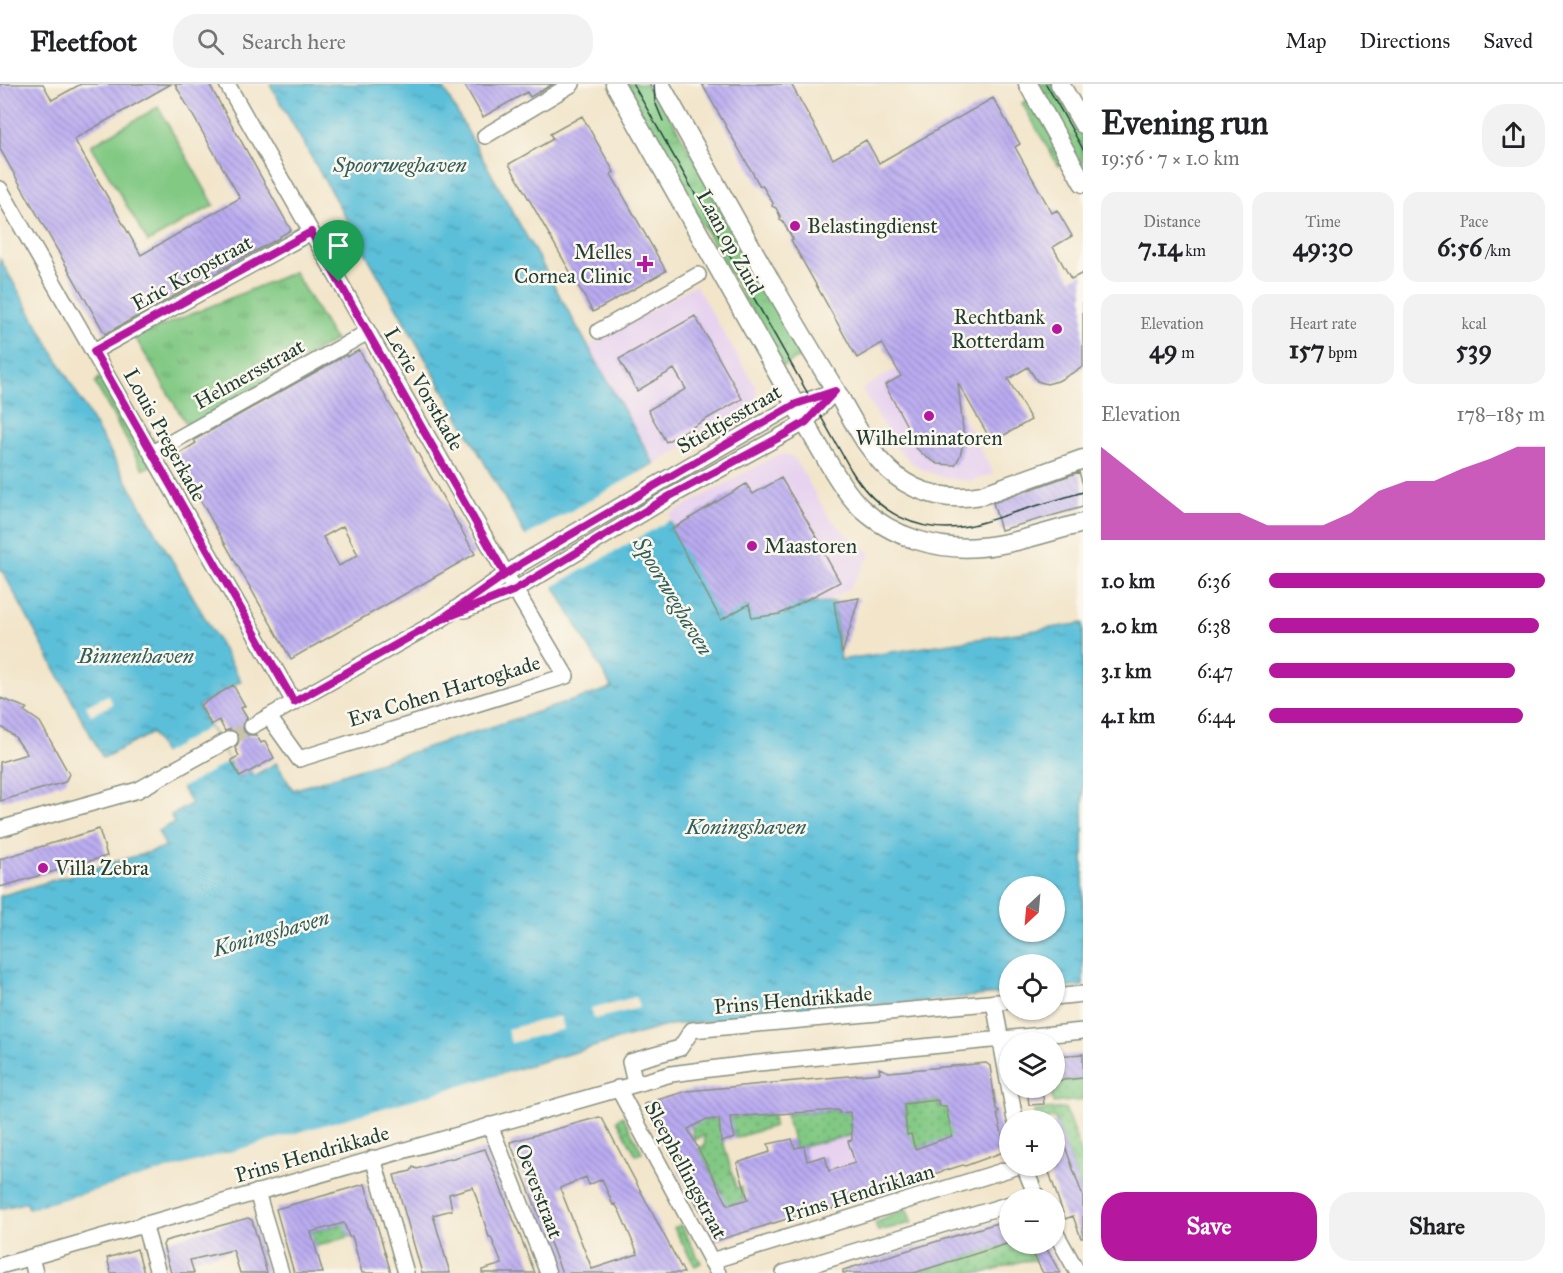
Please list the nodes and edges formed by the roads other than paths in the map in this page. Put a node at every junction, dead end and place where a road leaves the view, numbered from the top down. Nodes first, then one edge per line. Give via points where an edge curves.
1 (227, 84) edge
2 (572, 84) edge
3 (615, 84) edge
4 (660, 84) edge
5 (1028, 84) edge
6 (1060, 84) edge
7 (1083, 124) edge
8 (485, 136) dead end
9 (1083, 183) edge
10 (0, 189) edge
11 (311, 232) junction
12 (698, 275) dead end
13 (368, 332) junction
14 (599, 332) dead end
15 (94, 351) junction
16 (835, 391) junction
17 (796, 404) junction
18 (806, 422) junction
19 (152, 453) junction
20 (1083, 459) edge
21 (1083, 523) edge
22 (505, 574) junction
23 (518, 594) junction
24 (440, 620) junction
25 (294, 702) junction
26 (269, 717) junction
27 (252, 726) tunnel mouth
28 (224, 741) tunnel mouth
29 (0, 829) edge
30 (1083, 994) edge
31 (1065, 996) edge
32 (994, 1002) junction
33 (999, 1002) edge
34 (1083, 1031) edge
35 (999, 1033) edge
36 (1065, 1033) edge
37 (999, 1039) edge
38 (635, 1083) junction
39 (618, 1088) junction
40 (490, 1125) junction
41 (373, 1158) junction
42 (999, 1173) edge
43 (257, 1191) junction
44 (999, 1207) edge
45 (144, 1224) junction
46 (1065, 1250) edge
47 (31, 1257) junction
48 (0, 1266) edge
49 (715, 1267) edge
50 (35, 1273) edge
51 (158, 1273) edge
52 (281, 1273) edge
53 (406, 1273) edge
54 (548, 1273) edge
55 (784, 1273) edge
56 (1078, 1273) edge

1 - 11 street, Levie Vorstkade
2 - 8 street
3 - 17 main road, Laan op Zuid
4 - 16 main road, Laan op Zuid
5 - 9 main road
6 - 7 main road
10 - 15 street, Louis Pregerkade
11 - 13 street, Levie Vorstkade
11 - 15 street, Eric Kropstraat
12 - 14 street
13 - 19 street, Helmersstraat
13 - 22 street, Levie Vorstkade
15 - 19 street, Louis Pregerkade
16 - 17 street, Stieltjesstraat
16 - 18 street, Stieltjesstraat
16 - 20 main road, Laan op Zuid via 884,466 926,492 960,498 982,495
17 - 18 main road, Laan op Zuid
17 - 22 street, Stieltjesstraat
18 - 21 main road, Laan op Zuid via 855,500 880,523 906,536 943,546 979,547
18 - 23 street, Stieltjesstraat via 670,496 532,580
19 - 25 street, Louis Pregerkade
22 - 23 street, Levie Vorstkade
22 - 24 street
23 - 24 street
23 - 26 street, Eva Cohen Hartogkade via 566,676 299,759
24 - 25 street
25 - 26 street
26 - 27 street
28 - 29 street via 138,790
30 - 31 street
32 - 33 street, Prins Hendrikkade
32 - 35 street
32 - 38 street, Prins Hendrikkade via 692,1030 680,1048 630,1062
34 - 36 street, Prins Hendrikkade
37 - 38 street, Prins Hendrikkade via 697,1069
38 - 39 street, Prins Hendrikkade
39 - 40 street, Prins Hendrikkade
39 - 49 street, Sleephellingstraat
40 - 41 street, Prins Hendrikkade
40 - 54 street, Oeverstraat
41 - 43 street, Prins Hendrikkade
41 - 53 street
42 - 49 street, Prins Hendriklaan
43 - 45 street, Prins Hendrikkade
43 - 52 street
44 - 55 street
45 - 47 street, Prins Hendrikkade
45 - 51 street
46 - 56 street
47 - 48 street, Prins Hendrikkade
47 - 50 street

